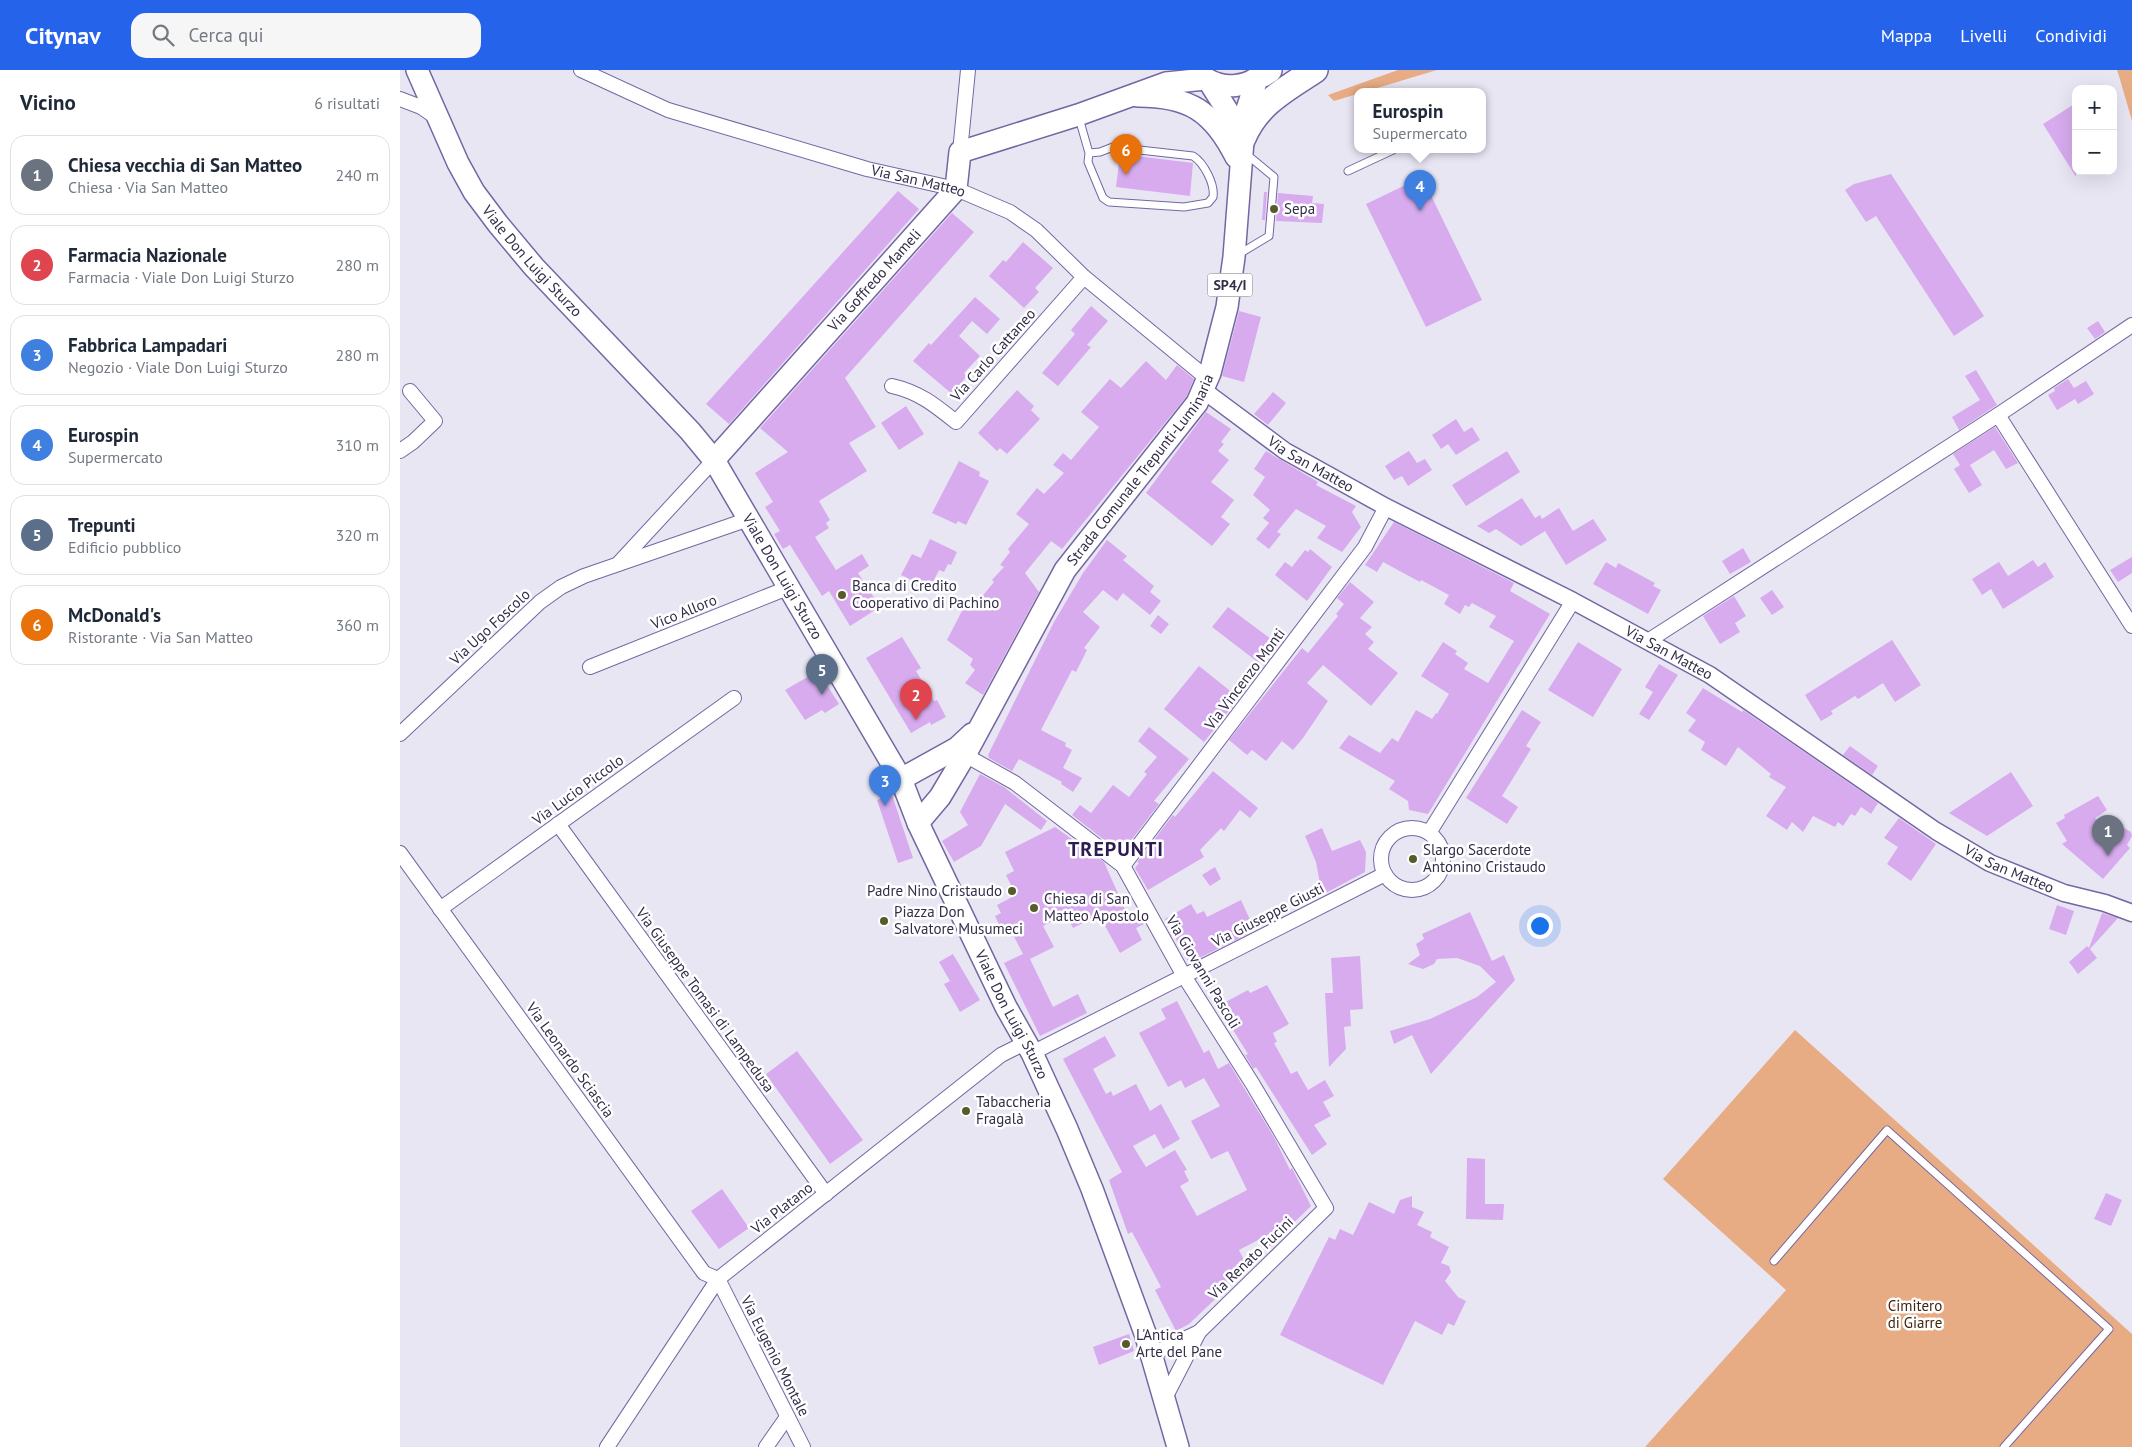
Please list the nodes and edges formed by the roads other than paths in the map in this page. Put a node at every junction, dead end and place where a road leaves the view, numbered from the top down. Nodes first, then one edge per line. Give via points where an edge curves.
1 (417, 70) edge
2 (581, 70) edge
3 (968, 70) edge
4 (1157, 70) edge
5 (1315, 70) edge
6 (1264, 73) edge
7 (1203, 76) edge
8 (400, 99) edge
9 (1116, 100) junction
10 (1078, 115) junction
11 (439, 120) junction
12 (1241, 148) junction
13 (960, 152) junction
14 (1089, 153) junction
15 (1387, 153) edge
16 (1348, 171) dead end
17 (956, 189) junction
18 (1234, 257) junction
19 (1084, 277) junction
20 (2132, 325) edge
21 (1206, 385) junction
22 (892, 386) dead end
23 (410, 391) dead end
24 (1998, 415) junction
25 (400, 451) edge
26 (714, 460) junction
27 (1386, 507) junction
28 (749, 520) junction
29 (616, 566) junction
30 (790, 587) junction
31 (1573, 601) junction
32 (2132, 626) edge
33 (1648, 641) junction
34 (590, 666) dead end
35 (734, 698) dead end
36 (978, 729) junction
37 (400, 734) edge
38 (965, 755) junction
39 (901, 779) junction
40 (918, 822) junction
41 (558, 824) junction
42 (1430, 833) junction
43 (400, 853) edge
44 (1124, 866) junction
45 (1385, 874) junction
46 (440, 908) junction
47 (2132, 913) edge
48 (1184, 976) junction
49 (1029, 1048) junction
50 (826, 1194) junction
51 (1326, 1208) joint
52 (1774, 1261) dead end
53 (718, 1279) junction
54 (1199, 1332) junction
55 (1152, 1354) junction
56 (1164, 1400) junction
57 (787, 1417) junction
58 (607, 1447) edge
59 (766, 1447) edge
60 (803, 1447) edge
61 (1178, 1447) edge
62 (2004, 1447) edge

1 - 11 main road, Viale Don Luigi Sturzo
2 - 17 street, Via San Matteo via 668,110 867,168
3 - 13 street
4 - 9 main road
5 - 12 highway via 1265,104 1250,121
6 - 7 main road via 1232,86 1220,85
6 - 12 main road via 1247,107
7 - 9 main road via 1166,83
7 - 12 main road via 1227,110
8 - 11 street via 421,107
9 - 10 main road
9 - 12 main road via 1172,99 1196,107
10 - 13 main road
10 - 14 lane
11 - 26 main road, Viale Don Luigi Sturzo via 474,192 498,224
12 - 18 main road, Strada Comunale Trepunti-Luminaria / SP4/I
12 - 18 lane via 1274,177 1269,236
13 - 17 main road
14 - 14 lane via 1113,147 1193,156 1211,183 1213,197 1208,203 1184,207 1109,202 1103,198 1088,162
15 - 16 lane
17 - 19 street, Via San Matteo via 1010,212 1036,230
17 - 26 main road, Via Goffredo Mameli
18 - 21 main road, Strada Comunale Trepunti-Luminaria / SP4/I via 1227,307
19 - 21 street, Via San Matteo
19 - 22 street, Via Carlo Cattaneo via 956,422 911,390
20 - 24 street
21 - 27 street, Via San Matteo via 1285,452
21 - 36 main road, Strada Comunale Trepunti-Luminaria via 1197,403 1065,570
23 - 25 street via 435,421
24 - 32 street
24 - 33 street
26 - 28 main road, Viale Don Luigi Sturzo
26 - 29 street
27 - 31 street, Via San Matteo
27 - 44 street, Via Vincenzo Monti via 1365,547
28 - 29 street, Via Ugo Foscolo
28 - 30 main road, Viale Don Luigi Sturzo
29 - 37 street, Via Ugo Foscolo via 569,583 540,602
30 - 34 street, Vico Alloro
30 - 39 main road, Viale Don Luigi Sturzo
31 - 33 street, Via San Matteo
31 - 42 street
33 - 47 street, Via San Matteo via 1710,675 1936,831 1990,863 2055,890
35 - 41 street, Via Lucio Piccolo
36 - 38 main road, Strada Comunale Trepunti-Luminaria
36 - 39 main road via 957,748
38 - 40 main road, Strada Comunale Trepunti-Luminaria via 940,797
38 - 44 street, Via Giovanni Pascoli via 1014,783
39 - 40 main road, Viale Don Luigi Sturzo
40 - 49 main road, Viale Don Luigi Sturzo
41 - 46 street, Via Lucio Piccolo
41 - 50 street, Via Giuseppe Tomasi di Lampedusa
42 - 45 street via 1422,829 1406,829 1391,836 1382,850
42 - 45 street via 1443,852 1442,868 1434,882 1411,890 1395,886
43 - 46 street, Via Leonardo Sciascia
44 - 48 street, Via Giovanni Pascoli
45 - 48 street, Via Giuseppe Giusti
46 - 53 street, Via Leonardo Sciascia via 704,1273
48 - 49 street, Via Giuseppe Giusti
48 - 51 street, Via Giovanni Pascoli
49 - 50 street, Via Platano via 1001,1055
49 - 55 main road, Viale Don Luigi Sturzo via 1092,1189
50 - 53 street, Via Platano
51 - 54 street, Via Renato Fucini
52 - 62 lane via 1888,1130 2108,1329
53 - 57 street, Via Eugenio Montale
53 - 58 street, Via Platano
54 - 55 street, Via Renato Fucini
54 - 56 street, Via Renato Fucini
55 - 56 main road, Viale Don Luigi Sturzo
56 - 61 main road, Viale Don Luigi Sturzo
57 - 59 street
57 - 60 street, Via Eugenio Montale

